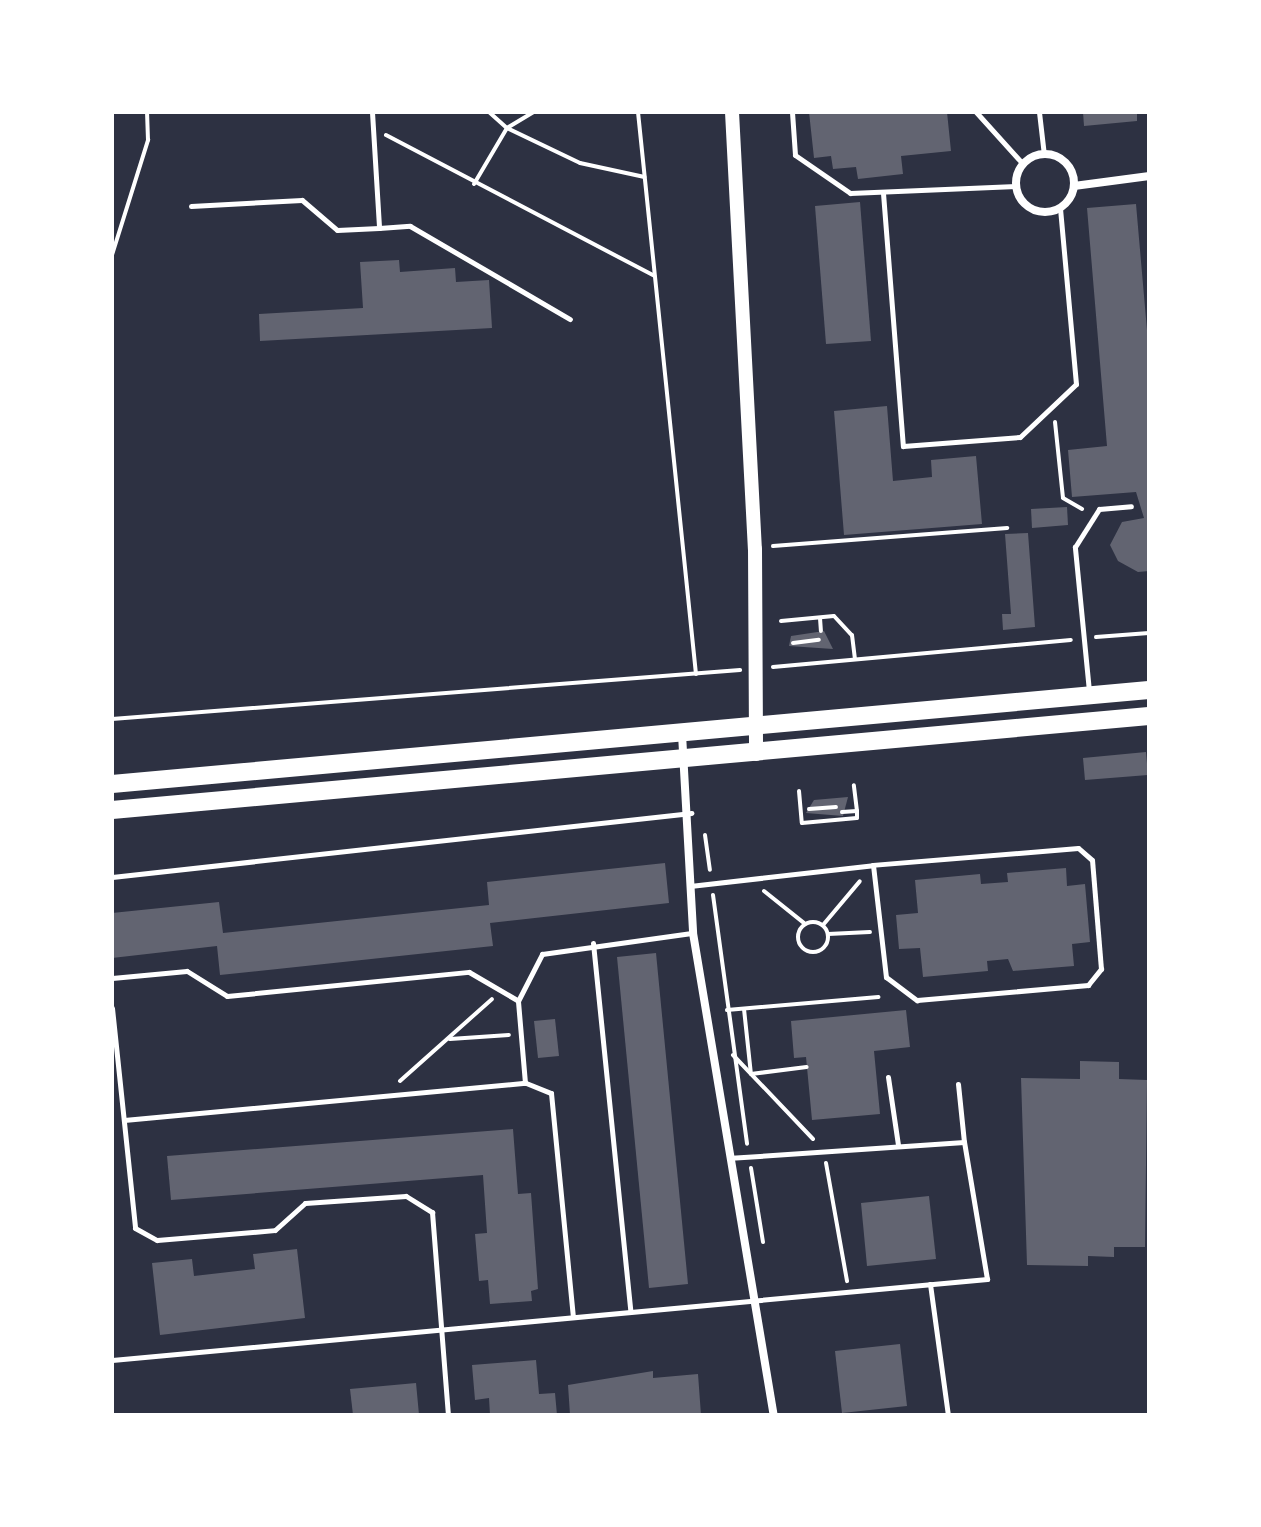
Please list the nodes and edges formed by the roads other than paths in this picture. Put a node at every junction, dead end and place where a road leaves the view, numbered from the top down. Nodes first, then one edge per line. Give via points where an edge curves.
1 (372, 112) edge
2 (732, 112) edge
3 (792, 112) edge
4 (976, 112) edge
5 (1039, 112) edge
6 (1044, 155) junction
7 (1023, 164) junction
8 (1149, 176) edge
9 (1016, 186) junction
10 (1074, 186) junction
11 (883, 193) junction
12 (191, 206) dead end
13 (1060, 208) junction
14 (379, 228) junction
15 (570, 319) dead end
16 (1131, 506) dead end
17 (1149, 690) edge
18 (1089, 696) junction
19 (1149, 716) edge
20 (756, 728) junction
21 (682, 734) junction
22 (756, 754) junction
23 (684, 761) junction
24 (112, 784) edge
25 (112, 810) edge
26 (691, 813) junction
27 (873, 865) junction
28 (112, 877) edge
29 (690, 886) junction
30 (693, 933) junction
31 (593, 943) junction
32 (112, 978) edge
33 (518, 1001) junction
34 (112, 1008) edge
35 (888, 1077) dead end
36 (525, 1083) junction
37 (958, 1084) dead end
38 (124, 1120) junction
39 (964, 1142) junction
40 (898, 1145) junction
41 (728, 1158) junction
42 (930, 1284) junction
43 (750, 1299) junction
44 (630, 1310) junction
45 (573, 1316) junction
46 (440, 1327) junction
47 (112, 1360) edge
48 (448, 1415) edge
49 (774, 1415) edge
50 (948, 1415) edge

1 - 14 lane
2 - 20 street via 755,549
3 - 11 lane via 795,155 850,193
4 - 7 lane
5 - 6 lane
6 - 7 street
6 - 10 street via 1064,162
7 - 9 street
8 - 10 street
9 - 11 lane
9 - 13 street via 1033,210
10 - 13 street
11 - 13 lane via 903,446 1020,437 1076,384
12 - 14 lane via 302,200 337,230
14 - 15 lane via 410,226
16 - 18 lane via 1099,509 1075,547
17 - 18 main road
18 - 20 main road
19 - 22 main road
20 - 21 main road
20 - 22 street
21 - 23 street
21 - 24 main road
22 - 23 main road
23 - 25 main road
23 - 26 street
26 - 28 lane
26 - 29 street
27 - 27 lane via 1078,848 1092,860 1101,969 1088,985 917,1000 886,977
27 - 29 lane
29 - 30 street
30 - 31 lane
30 - 41 street
31 - 33 lane via 542,954
31 - 44 lane
32 - 33 lane via 187,971 227,996 469,972 504,988
33 - 36 lane
34 - 38 lane
35 - 40 lane
36 - 38 lane
36 - 45 lane via 551,1093
37 - 39 lane
38 - 46 lane via 135,1228 157,1240 275,1230 305,1203 406,1196 432,1212
39 - 40 lane
39 - 42 lane via 987,1279
40 - 41 lane
41 - 43 street
42 - 43 lane
42 - 50 lane
43 - 44 lane
43 - 49 street
44 - 45 lane
45 - 46 lane
46 - 47 lane
46 - 48 lane

